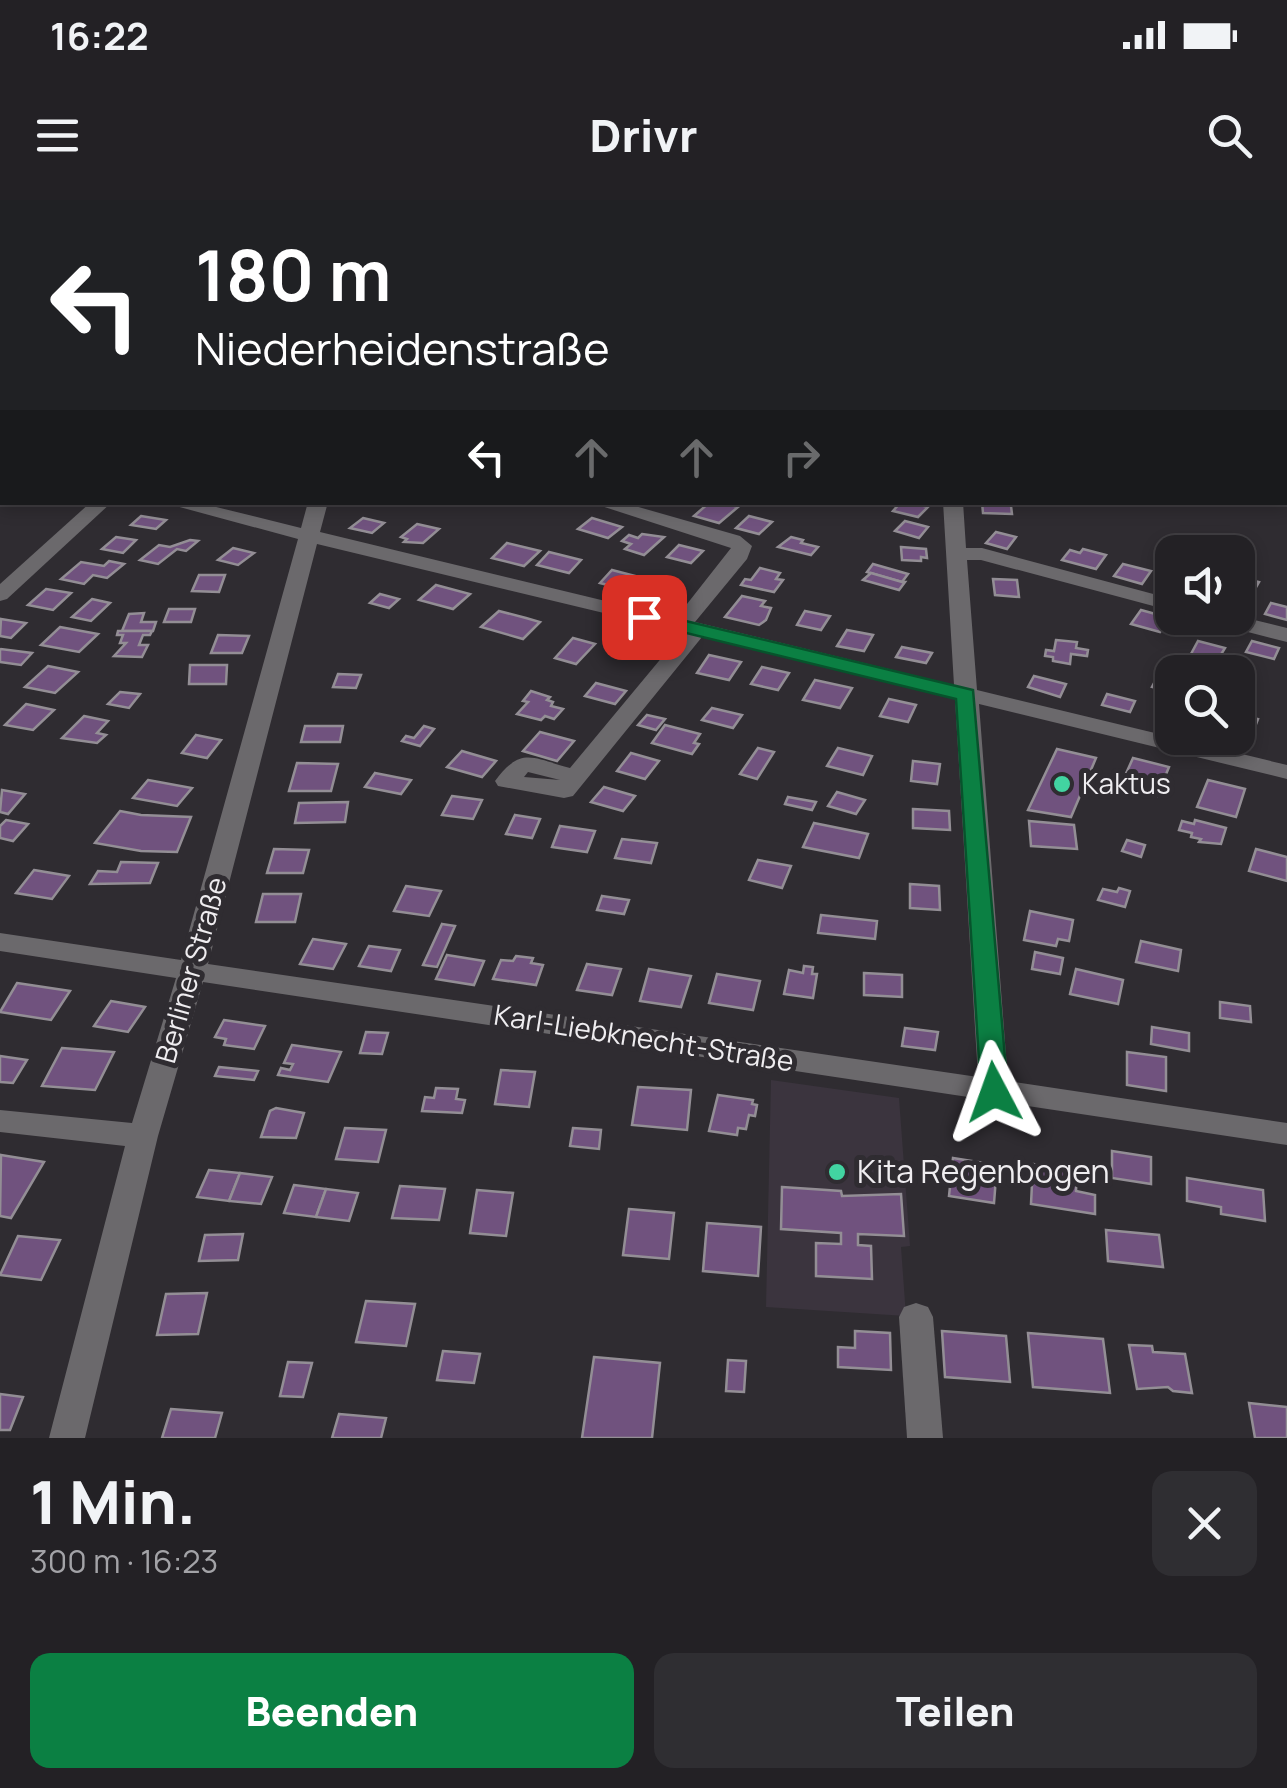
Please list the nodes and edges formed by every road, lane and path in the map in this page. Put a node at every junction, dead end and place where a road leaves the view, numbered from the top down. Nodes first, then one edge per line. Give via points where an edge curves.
1 (100, 505) edge
2 (182, 505) edge
3 (317, 505) edge
4 (609, 505) edge
5 (953, 505) edge
6 (308, 536) junction
7 (956, 554) junction
8 (0, 596) edge
9 (1155, 600) edge
10 (1255, 627) edge
11 (688, 628) junction
12 (1287, 635) edge
13 (966, 695) junction
14 (1287, 772) edge
15 (575, 777) dead end
16 (0, 942) edge
17 (192, 971) junction
18 (994, 1092) junction
19 (0, 1122) edge
20 (1287, 1134) edge
21 (143, 1136) junction
22 (916, 1317) dead end
23 (67, 1438) edge
24 (925, 1438) edge

1 - 8 street
2 - 6 street
3 - 6 street, Berliner Straße
4 - 11 street via 742,546
5 - 7 street
6 - 11 street
6 - 17 street, Berliner Straße
7 - 9 street via 982,554
7 - 13 street
10 - 12 street
11 - 13 street
11 - 15 street
13 - 14 street
13 - 18 street
16 - 17 street, Karl-Liebknecht-Straße
17 - 18 street, Karl-Liebknecht-Straße
17 - 21 street, Berliner Straße
18 - 20 street, Karl-Liebknecht-Straße
19 - 21 street
21 - 23 street, Berliner Straße
22 - 24 street

